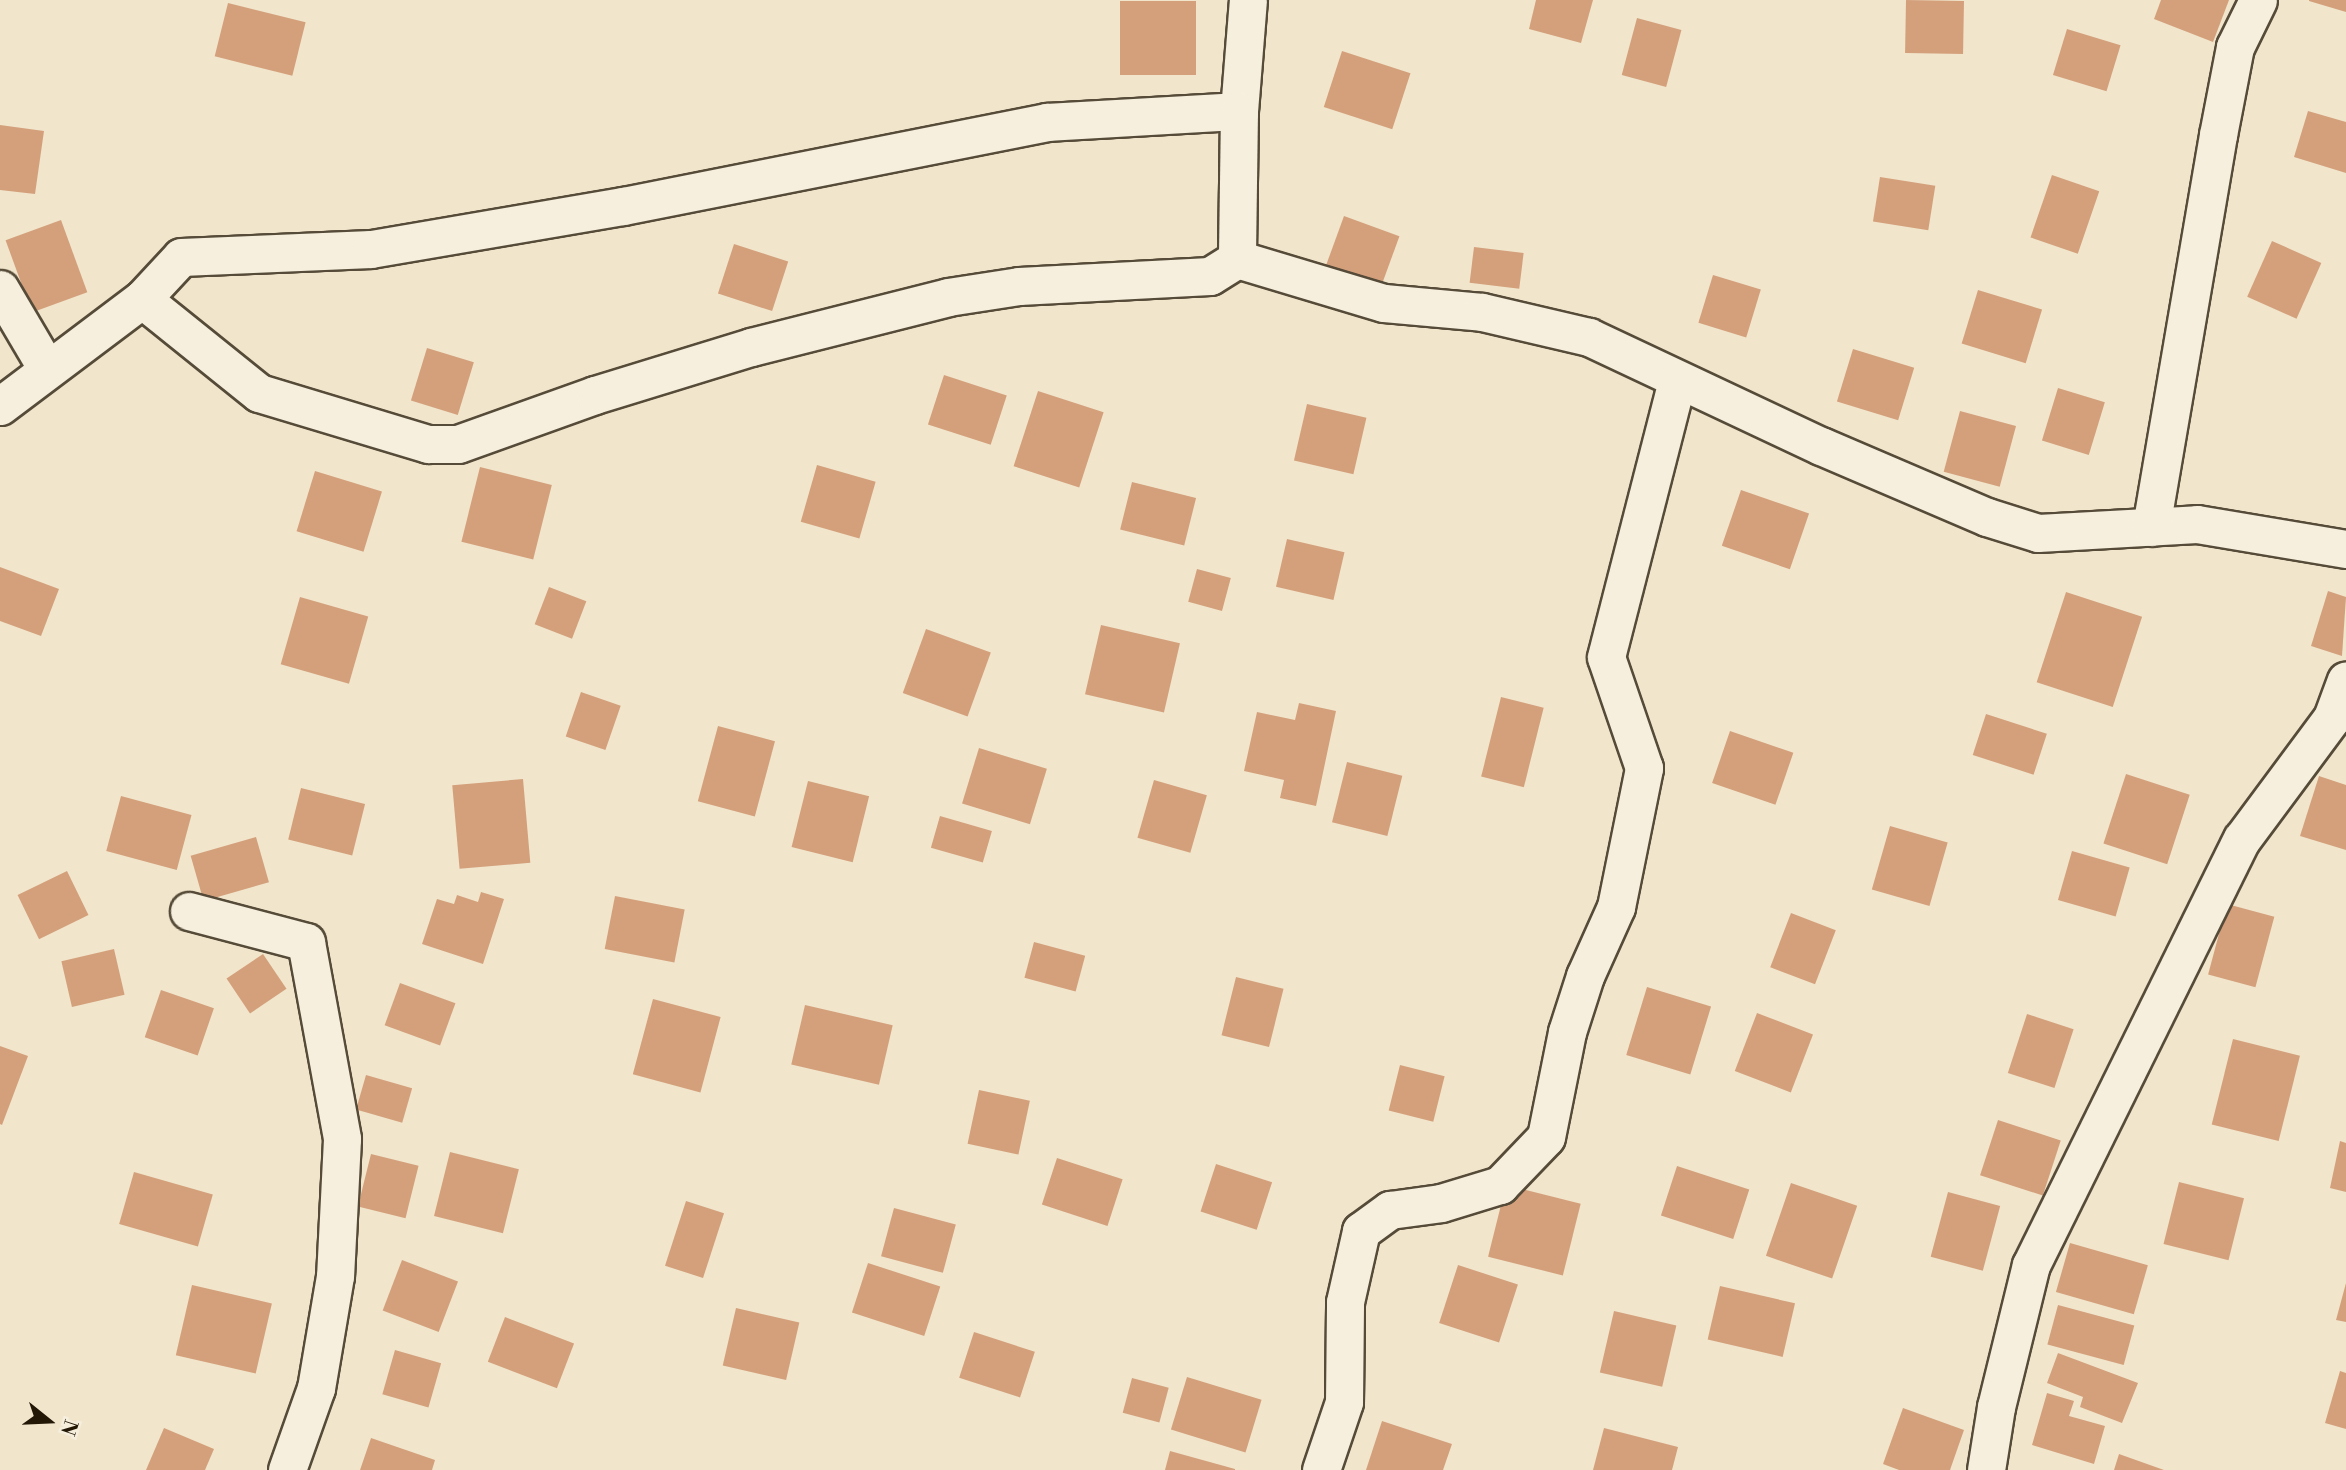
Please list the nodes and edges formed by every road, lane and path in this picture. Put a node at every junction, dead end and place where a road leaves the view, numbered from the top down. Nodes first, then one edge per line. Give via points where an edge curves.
1 (1248, 0) edge
2 (2258, 0) edge
3 (1239, 111) junction
4 (1237, 259) junction
5 (0, 289) edge
6 (142, 299) junction
7 (46, 367) junction
8 (1677, 381) junction
9 (0, 406) edge
10 (2151, 527) junction
11 (2346, 549) edge
12 (2346, 680) edge
13 (189, 911) dead end
14 (287, 1470) edge
15 (1321, 1470) edge
16 (1986, 1470) edge

1 - 3 street
2 - 10 street via 2235,47
3 - 4 street
3 - 6 street via 1047,122 623,206 372,249 181,257
4 - 6 street via 1210,276 1019,286 948,298 725,355 458,444 428,444 259,393
4 - 8 street via 1384,303 1482,312 1589,337
5 - 7 street
6 - 7 street
7 - 9 street via 22,393
8 - 10 street via 1987,517 2038,533
8 - 15 street via 1606,657 1644,768 1616,907 1567,1032 1546,1137 1500,1185 1441,1203 1390,1210 1361,1231 1345,1302 1344,1402
10 - 11 street via 2197,524
12 - 16 street via 2332,718 2242,839 2031,1265 1996,1407
13 - 14 street via 306,942 342,1139 335,1276 316,1388

